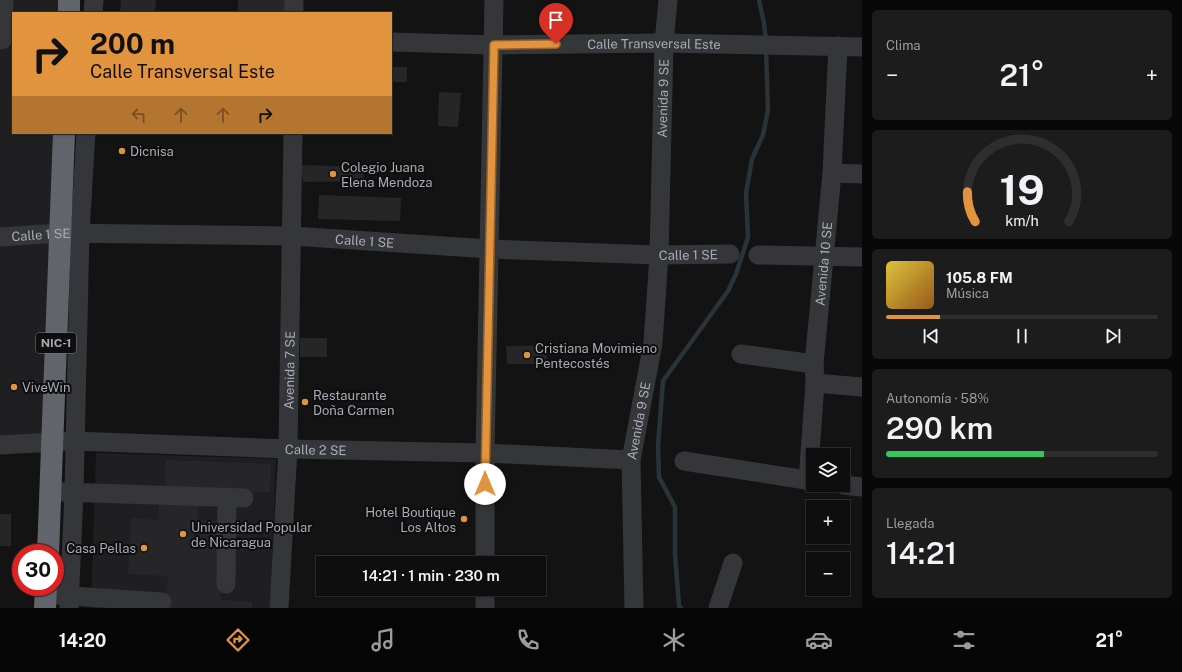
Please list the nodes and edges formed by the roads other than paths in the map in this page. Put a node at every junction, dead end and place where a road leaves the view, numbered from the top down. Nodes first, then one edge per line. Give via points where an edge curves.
1 (4, 0) edge
2 (70, 0) edge
3 (94, 0) edge
4 (294, 0) edge
5 (494, 0) edge
6 (668, 0) edge
7 (69, 12) edge
8 (93, 12) edge
9 (294, 12) edge
10 (5, 40) edge
11 (392, 42) edge
12 (664, 43) junction
13 (494, 45) junction
14 (838, 46) junction
15 (862, 47) edge
16 (64, 134) edge
17 (86, 134) edge
18 (292, 134) edge
19 (832, 173) junction
20 (862, 174) edge
21 (70, 233) junction
22 (292, 236) junction
23 (0, 237) edge
24 (490, 249) junction
25 (730, 254) dead end
26 (659, 255) junction
27 (758, 255) dead end
28 (825, 257) junction
29 (862, 258) edge
30 (741, 354) dead end
31 (814, 364) junction
32 (815, 384) junction
33 (862, 387) edge
34 (75, 441) junction
35 (53, 442) junction
36 (0, 445) edge
37 (288, 448) junction
38 (812, 448) edge
39 (484, 453) junction
40 (631, 460) junction
41 (684, 461) dead end
42 (806, 480) edge
43 (850, 486) edge
44 (862, 487) edge
45 (51, 492) junction
46 (74, 492) junction
47 (48, 544) edge
48 (485, 556) edge
49 (733, 563) dead end
50 (226, 584) dead end
51 (485, 596) edge
52 (45, 597) edge
53 (69, 602) edge
54 (162, 602) dead end
55 (279, 608) edge
56 (485, 608) edge
57 (634, 608) edge
58 (718, 608) edge

1 - 10 street
2 - 7 highway
3 - 8 street
4 - 9 street
5 - 13 street
6 - 12 street, Avenida 9 SE
11 - 13 street, Calle Transversal Este
12 - 13 street, Calle Transversal Este
12 - 14 street, Calle Transversal Este
12 - 26 street, Avenida 9 SE
13 - 24 street
14 - 15 street
14 - 19 street, Avenida 10 SE
16 - 21 highway, NIC-1
17 - 21 street
18 - 22 street, Avenida 7 SE
19 - 20 street
19 - 28 street, Avenida 10 SE
21 - 22 street, Calle 1 SE
21 - 23 street, Calle 1 SE
21 - 34 street
21 - 35 highway, NIC-1
22 - 24 street, Calle 1 SE
22 - 37 street, Avenida 7 SE
24 - 26 street, Calle 1 SE
24 - 39 street
25 - 26 street, Calle 1 SE
26 - 40 street, Avenida 9 SE via 653,343
27 - 28 street
28 - 29 street
28 - 31 street, Avenida 10 SE
30 - 31 street
31 - 32 street, Avenida 10 SE
32 - 33 street
32 - 38 street, Avenida 10 SE
34 - 35 street, Calle 2 SE
34 - 37 street, Calle 2 SE
34 - 46 street
35 - 36 street, Calle 2 SE
35 - 45 highway, NIC-1
37 - 39 street, Calle 2 SE
37 - 55 street, Avenida 7 SE
39 - 40 street, Calle 2 SE
39 - 48 street
40 - 57 street, Avenida 9 SE
41 - 42 street
43 - 44 street
45 - 46 street
45 - 47 highway, NIC-1
46 - 50 street via 236,498
46 - 53 street
49 - 58 street
51 - 56 street
52 - 53 street
53 - 54 street

